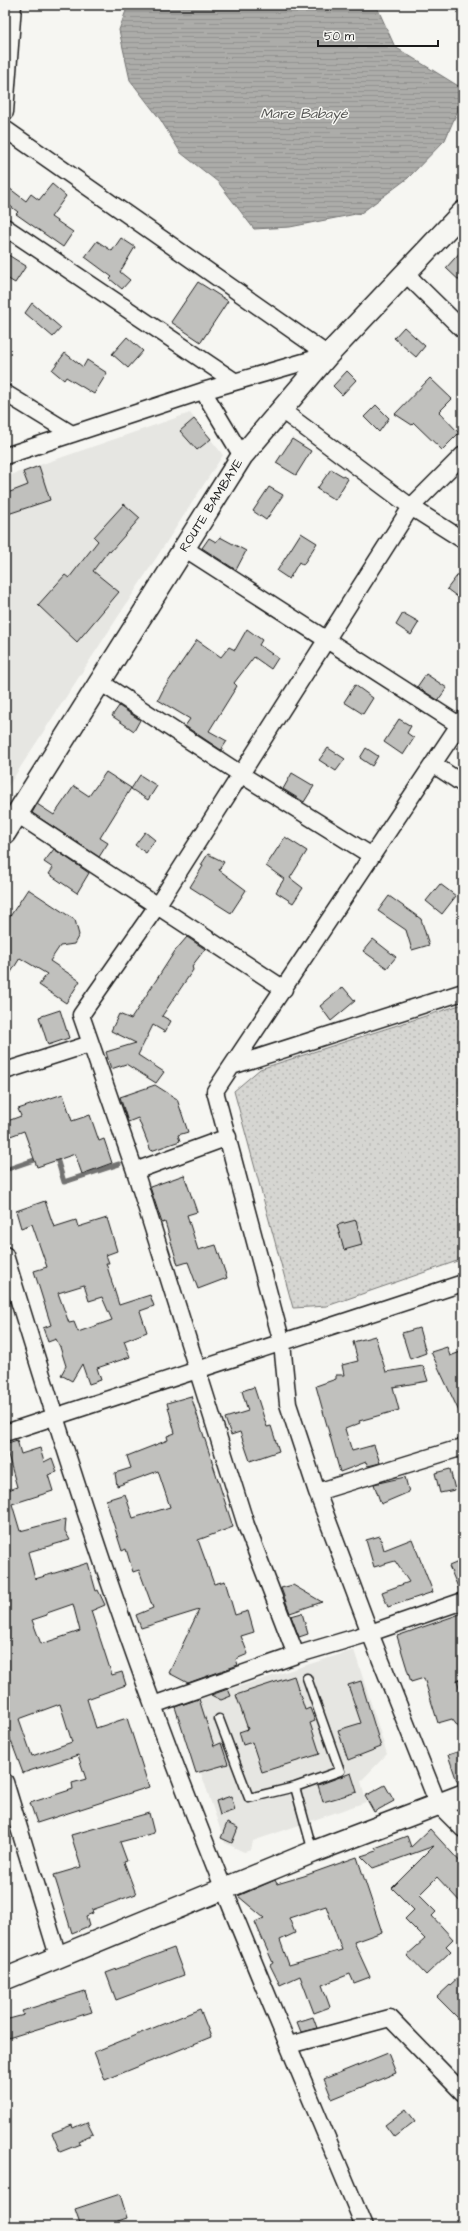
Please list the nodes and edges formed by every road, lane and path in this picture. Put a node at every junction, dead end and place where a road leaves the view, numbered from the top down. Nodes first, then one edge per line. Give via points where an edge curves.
1 (13, 5) edge
2 (5, 112) edge
3 (5, 129) edge
4 (463, 212) edge
5 (5, 227) edge
6 (406, 274) junction
7 (463, 330) edge
8 (328, 355) junction
9 (234, 381) junction
10 (203, 391) junction
11 (5, 393) edge
12 (280, 409) junction
13 (72, 434) junction
14 (463, 455) edge
15 (5, 456) edge
16 (242, 456) junction
17 (411, 507) junction
18 (463, 540) edge
19 (184, 548) junction
20 (326, 640) junction
21 (100, 682) junction
22 (461, 722) edge
23 (433, 764) junction
24 (242, 775) junction
25 (463, 784) edge
26 (17, 814) junction
27 (5, 833) edge
28 (372, 856) junction
29 (157, 906) junction
30 (284, 989) junction
31 (463, 992) edge
32 (90, 1044) junction
33 (232, 1066) junction
34 (5, 1071) edge
35 (228, 1138) junction
36 (135, 1170) junction
37 (5, 1255) edge
38 (463, 1284) edge
39 (282, 1343) junction
40 (197, 1371) junction
41 (54, 1417) junction
42 (5, 1433) edge
43 (463, 1447) edge
44 (317, 1492) junction
45 (463, 1601) edge
46 (370, 1633) junction
47 (296, 1655) junction
48 (307, 1678) dead end
49 (153, 1705) junction
50 (219, 1719) dead end
51 (5, 1782) edge
52 (295, 1787) junction
53 (463, 1795) edge
54 (438, 1804) junction
55 (463, 1829) edge
56 (313, 1852) junction
57 (225, 1888) junction
58 (58, 1956) junction
59 (5, 1979) edge
60 (289, 2045) junction
61 (463, 2093) edge
62 (364, 2226) edge

1 - 2 street
3 - 8 street
4 - 6 street, ROUTE BAMBAYE
5 - 9 street
6 - 7 street
6 - 8 street, ROUTE BAMBAYE
8 - 9 street
8 - 12 street, ROUTE BAMBAYE
9 - 10 street
10 - 13 street
10 - 16 street
11 - 13 street
12 - 16 street, ROUTE BAMBAYE
12 - 17 street
13 - 15 street
14 - 17 street
16 - 19 street, ROUTE BAMBAYE
17 - 18 street
17 - 20 street
19 - 20 street
19 - 21 street, ROUTE BAMBAYE
20 - 22 street
20 - 24 street
21 - 24 street
21 - 26 street, ROUTE BAMBAYE
22 - 23 street
23 - 25 street
23 - 28 street
24 - 28 street
24 - 29 street
26 - 27 street, ROUTE BAMBAYE
26 - 29 street
28 - 30 street
29 - 30 street
29 - 32 street via 81,1015
30 - 33 street
31 - 33 street
32 - 34 street
32 - 36 street
33 - 35 street via 215,1092
35 - 36 street
35 - 39 street
36 - 40 street
37 - 41 street
38 - 39 street
39 - 40 street
39 - 44 street via 288,1404
40 - 41 street
40 - 47 street via 246,1525
41 - 42 street
41 - 49 street
43 - 44 street
44 - 46 street
45 - 46 street
46 - 47 street
46 - 54 street
47 - 49 street
48 - 52 lane via 340,1771
49 - 57 street
50 - 52 lane via 249,1798
51 - 58 street
52 - 56 lane
53 - 54 street
54 - 55 street
54 - 56 street
56 - 57 street
57 - 58 street
57 - 60 street
58 - 59 street
60 - 61 street via 390,2018
60 - 62 street

